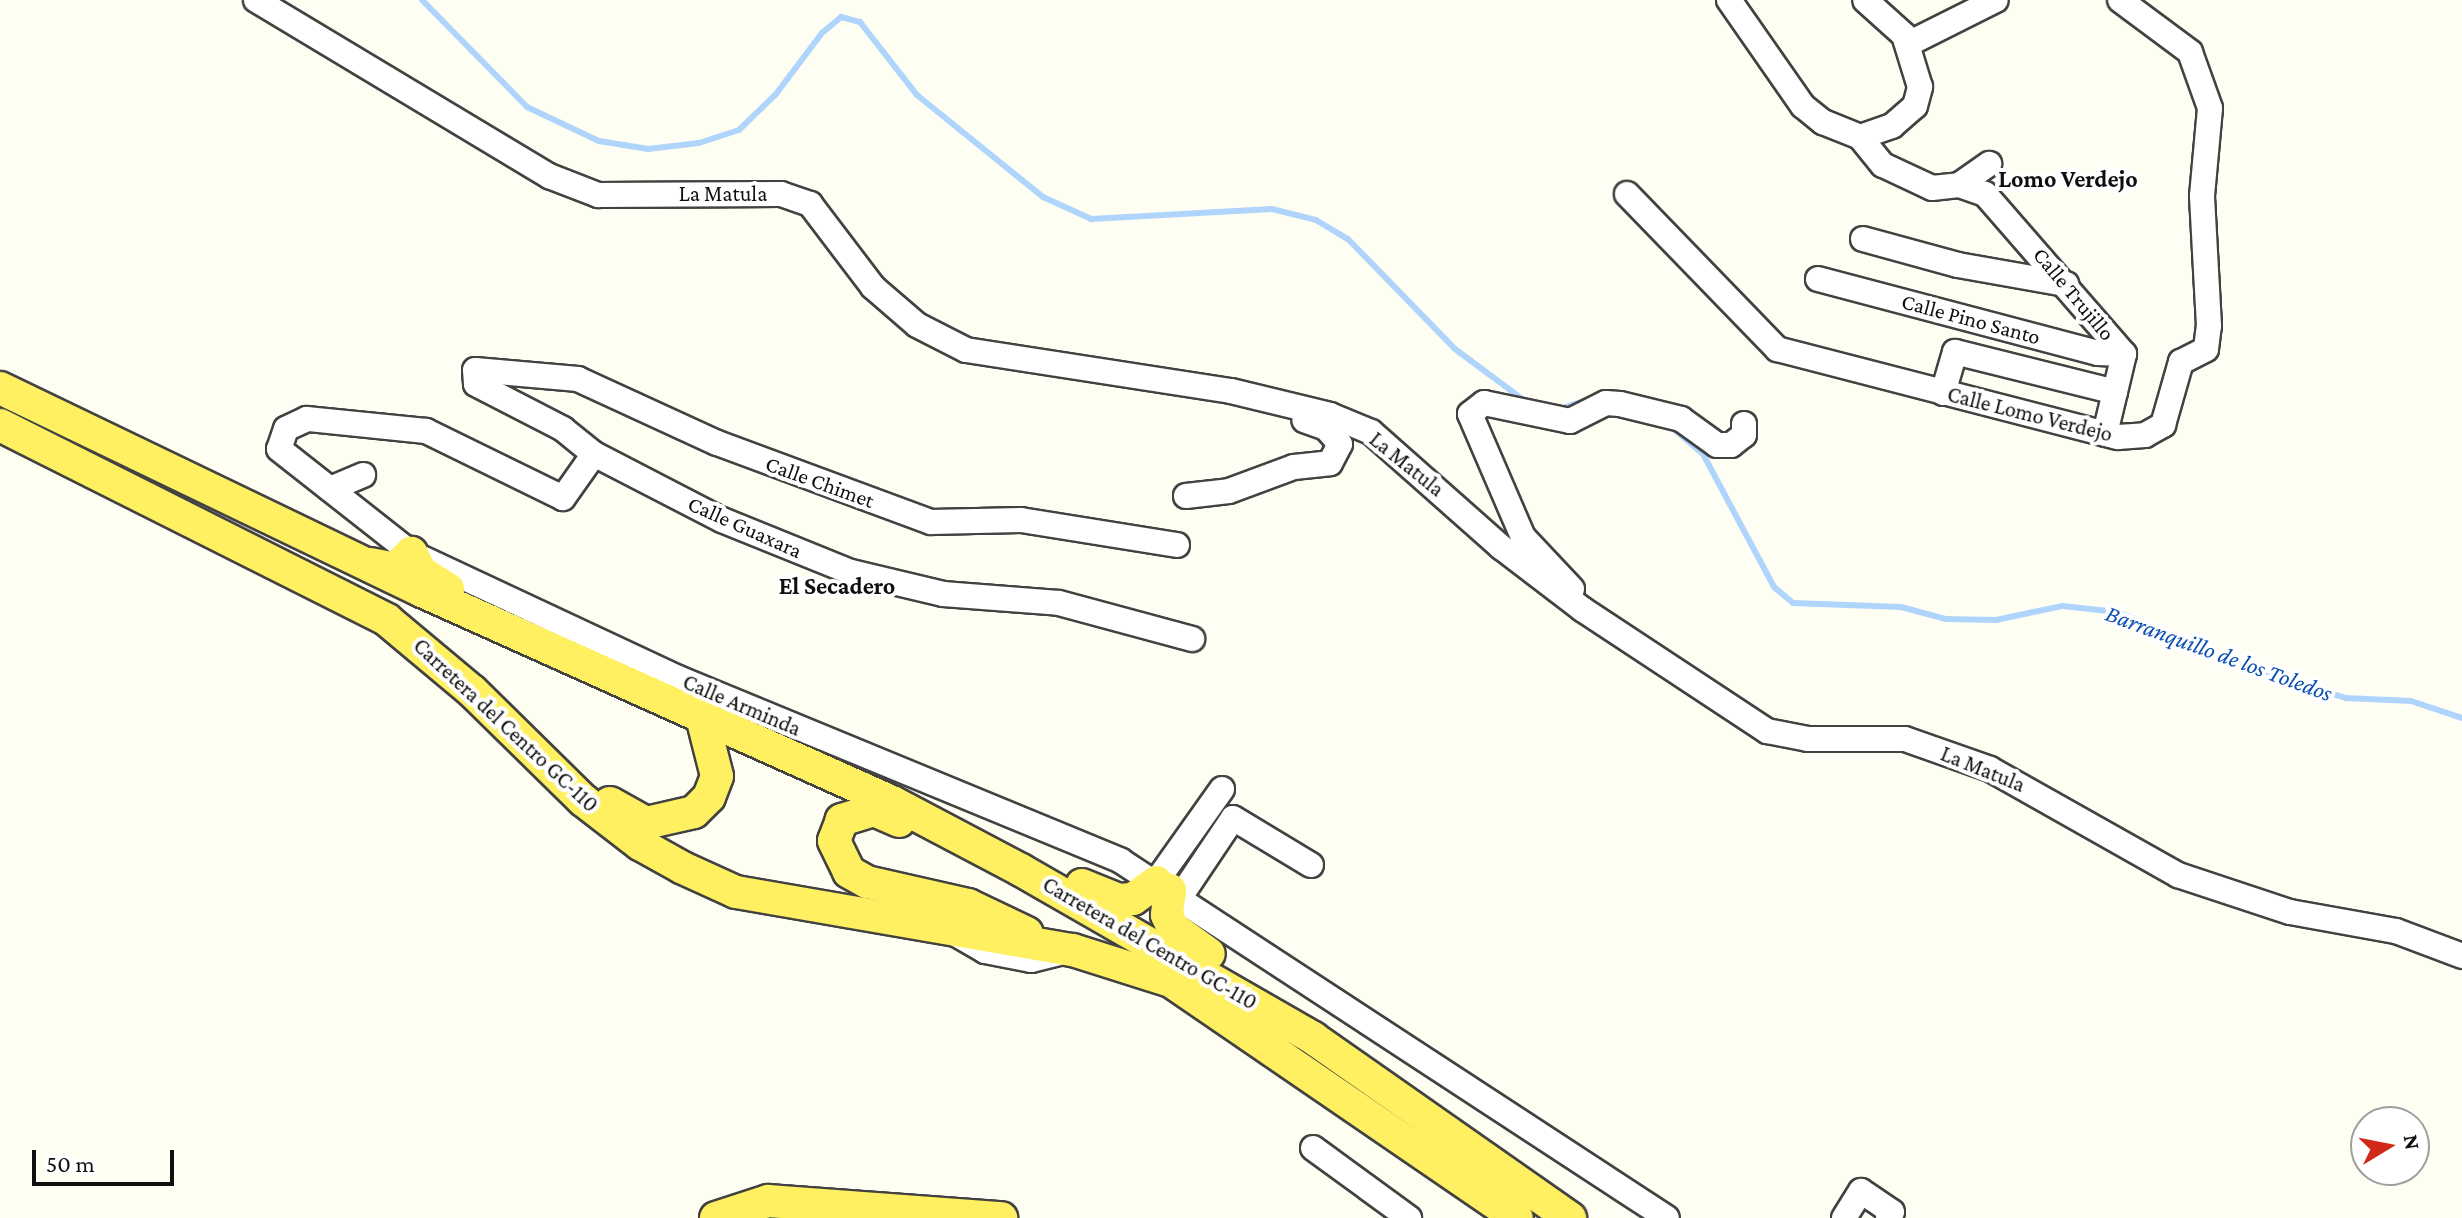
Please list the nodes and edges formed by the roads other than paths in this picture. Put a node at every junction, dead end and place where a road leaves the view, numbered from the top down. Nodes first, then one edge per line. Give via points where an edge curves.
1 (256, 0) edge
2 (1729, 0) edge
3 (1865, 0) edge
4 (1996, 0) edge
5 (2120, 0) edge
6 (1908, 44) junction
7 (1860, 137) junction
8 (1989, 164) dead end
9 (1959, 185) junction
10 (1627, 194) dead end
11 (1863, 239) dead end
12 (1818, 279) dead end
13 (2066, 284) junction
14 (2124, 354) junction
15 (475, 370) joint
16 (0, 388) edge
17 (1231, 391) junction
18 (2115, 392) junction
19 (1943, 393) junction
20 (1744, 424) dead end
21 (0, 425) edge
22 (2105, 434) junction
23 (594, 454) junction
24 (363, 475) dead end
25 (330, 489) junction
26 (1186, 496) dead end
27 (1177, 545) dead end
28 (411, 553) junction
29 (362, 563) junction
30 (1582, 609) junction
31 (1192, 639) dead end
32 (639, 687) junction
33 (702, 717) junction
34 (541, 757) junction
35 (1222, 789) dead end
36 (1311, 865) dead end
37 (1021, 870) junction
38 (1169, 890) junction
39 (1064, 948) junction
40 (2462, 956) edge
41 (1263, 1006) junction
42 (1313, 1148) dead end
43 (716, 1218) edge
44 (1001, 1218) edge
45 (1409, 1218) edge
46 (1517, 1218) edge
47 (1570, 1218) edge
48 (1667, 1218) edge
49 (1844, 1218) edge
50 (1888, 1218) edge

1 - 17 street, La Matula via 549,176 598,195 781,194 810,204 873,287 917,325 966,350
2 - 7 street via 1803,106 1823,122
3 - 6 street
4 - 6 street
5 - 22 street, Calle Lomo Verdejo via 2190,52 2210,108 2202,196 2209,326 2206,349 2181,362 2163,425 2145,435
6 - 7 street via 1919,78 1915,106 1892,126
7 - 9 street, Calle Trujillo via 1883,165 1907,180 1932,188
8 - 9 street
9 - 13 street, Calle Trujillo via 1985,194
10 - 19 street, Calle Lomo Verdejo via 1777,349
11 - 13 street via 1958,265
12 - 14 street, Calle Pino Santo via 2098,353
13 - 14 street, Calle Trujillo
14 - 18 street, Calle Trujillo
15 - 23 street, Calle Guaxara via 476,384 563,429
15 - 27 street, Calle Chimet via 578,379 717,443 931,522 1021,520
16 - 29 main road
17 - 26 street via 1326,428 1340,444 1330,463 1294,467 1229,491
17 - 30 street, La Matula via 1330,415 1371,432 1501,547
18 - 19 street via 1955,352
18 - 22 street, Calle Trujillo
19 - 22 street, Calle Lomo Verdejo
20 - 30 street via 1744,435 1731,445 1717,445 1681,419 1620,404 1606,403 1570,421 1531,417 1484,403 1470,414 1523,537 1568,581
21 - 34 main road, Carretera del Centro GC-110 via 352,598 419,642
23 - 25 street, Calle Arminda via 563,498 426,431 307,419 286,429 279,449
23 - 31 street, Calle Guaxara via 722,520 851,572 943,594 1059,603
24 - 25 street
25 - 28 street, Calle Arminda
28 - 29 main road via 395,569
28 - 32 main road via 421,572 438,585 507,615
28 - 38 street, Calle Arminda via 749,709 1055,831
29 - 32 main road
30 - 40 street, La Matula via 1767,731 1808,739 1905,739 1990,769 2178,875 2290,912 2396,931
32 - 33 main road, Carretera del Centro GC-110
33 - 34 main road via 717,776 709,797 694,812 663,823 646,823 618,809
33 - 37 main road, Carretera del Centro GC-110 via 892,802
34 - 39 main road, Carretera del Centro GC-110 via 583,800 640,844 736,892
35 - 38 street
36 - 38 street via 1233,818
37 - 38 main road via 1119,900
37 - 39 main road via 874,810 842,820 834,841 849,872 867,882 968,905
37 - 41 main road, Carretera del Centro GC-110
38 - 41 main road via 1167,915 1173,928 1235,973
38 - 48 street, Calle Arminda
39 - 46 main road, Carretera del Centro GC-110 via 1171,981
41 - 47 main road, Carretera del Centro GC-110
42 - 45 street
43 - 44 main road via 768,1201
49 - 50 street via 1861,1191 1892,1212

